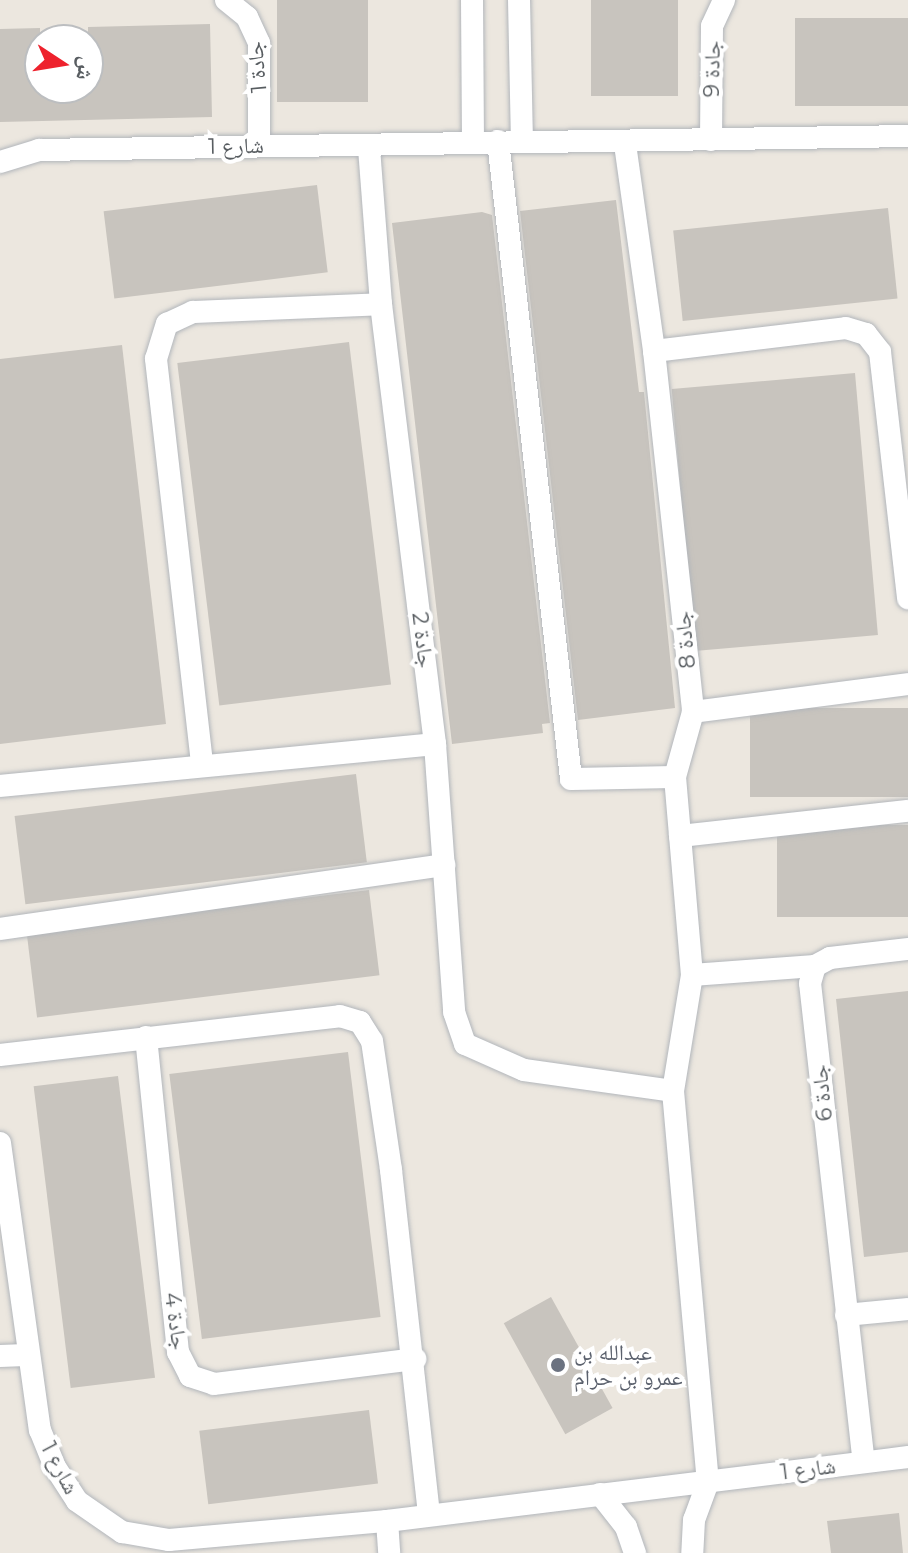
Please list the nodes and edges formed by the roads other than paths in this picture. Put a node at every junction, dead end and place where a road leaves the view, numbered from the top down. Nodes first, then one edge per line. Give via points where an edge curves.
1 (226, 0) edge
2 (472, 0) edge
3 (519, 0) edge
4 (724, 0) edge
5 (908, 136) edge
6 (711, 140) junction
7 (473, 141) junction
8 (498, 141) junction
9 (522, 141) junction
10 (625, 144) junction
11 (259, 146) junction
12 (369, 147) junction
13 (0, 162) edge
14 (381, 304) junction
15 (654, 351) junction
16 (908, 598) edge
17 (908, 684) edge
18 (693, 712) junction
19 (435, 744) junction
20 (202, 763) junction
21 (675, 777) junction
22 (0, 786) edge
23 (908, 811) edge
24 (680, 836) junction
25 (444, 865) junction
26 (0, 929) edge
27 (908, 949) edge
28 (815, 966) junction
29 (692, 975) junction
30 (146, 1037) junction
31 (0, 1055) edge
32 (673, 1091) junction
33 (0, 1143) edge
34 (908, 1309) edge
35 (846, 1315) junction
36 (26, 1355) junction
37 (0, 1356) edge
38 (415, 1359) junction
39 (908, 1457) edge
40 (864, 1462) junction
41 (708, 1482) junction
42 (600, 1494) junction
43 (429, 1514) junction
44 (387, 1521) junction
45 (389, 1553) edge
46 (635, 1553) edge
47 (692, 1553) edge

1 - 11 street, جادة 1 via 247,17 259,43
2 - 7 street
3 - 9 street
4 - 6 street, جادة 9 via 712,26
5 - 6 street, شارع 1
6 - 10 street, شارع 1
7 - 8 street, شارع 1
7 - 12 street, شارع 1
8 - 9 street, شارع 1
8 - 21 street via 571,779
9 - 10 street, شارع 1
10 - 15 street, جادة 8
11 - 12 street, شارع 1
11 - 13 street, شارع 1 via 39,150
12 - 14 street, جادة 2
14 - 19 street, جادة 2
14 - 20 street via 193,312 167,324 156,359
15 - 16 street via 846,328 866,334 880,352
15 - 18 street, جادة 8
17 - 18 street
18 - 21 street
19 - 20 street
19 - 25 street, جادة 2
20 - 22 street
21 - 24 street
23 - 24 street
24 - 29 street
25 - 26 street
25 - 32 street, جادة 2 via 454,1012 465,1044 524,1070
27 - 28 street via 830,958
28 - 29 street
28 - 35 street, جادة 6 via 810,983
29 - 32 street
30 - 31 street
30 - 38 street via 340,1016 360,1022 372,1041
30 - 38 street, جادة 4 via 178,1352 190,1376 214,1384
32 - 41 street
33 - 36 street, شارع 1
34 - 35 street
35 - 40 street, جادة 6
36 - 37 street
36 - 44 street, شارع 1 via 40,1430 55,1467 77,1501 122,1532 169,1540
38 - 43 street
39 - 40 street, شارع 1
40 - 41 street, شارع 1
41 - 42 street, شارع 1
41 - 47 street via 694,1520
42 - 43 street, شارع 1
42 - 46 street via 626,1527
43 - 44 street, شارع 1
44 - 45 street

